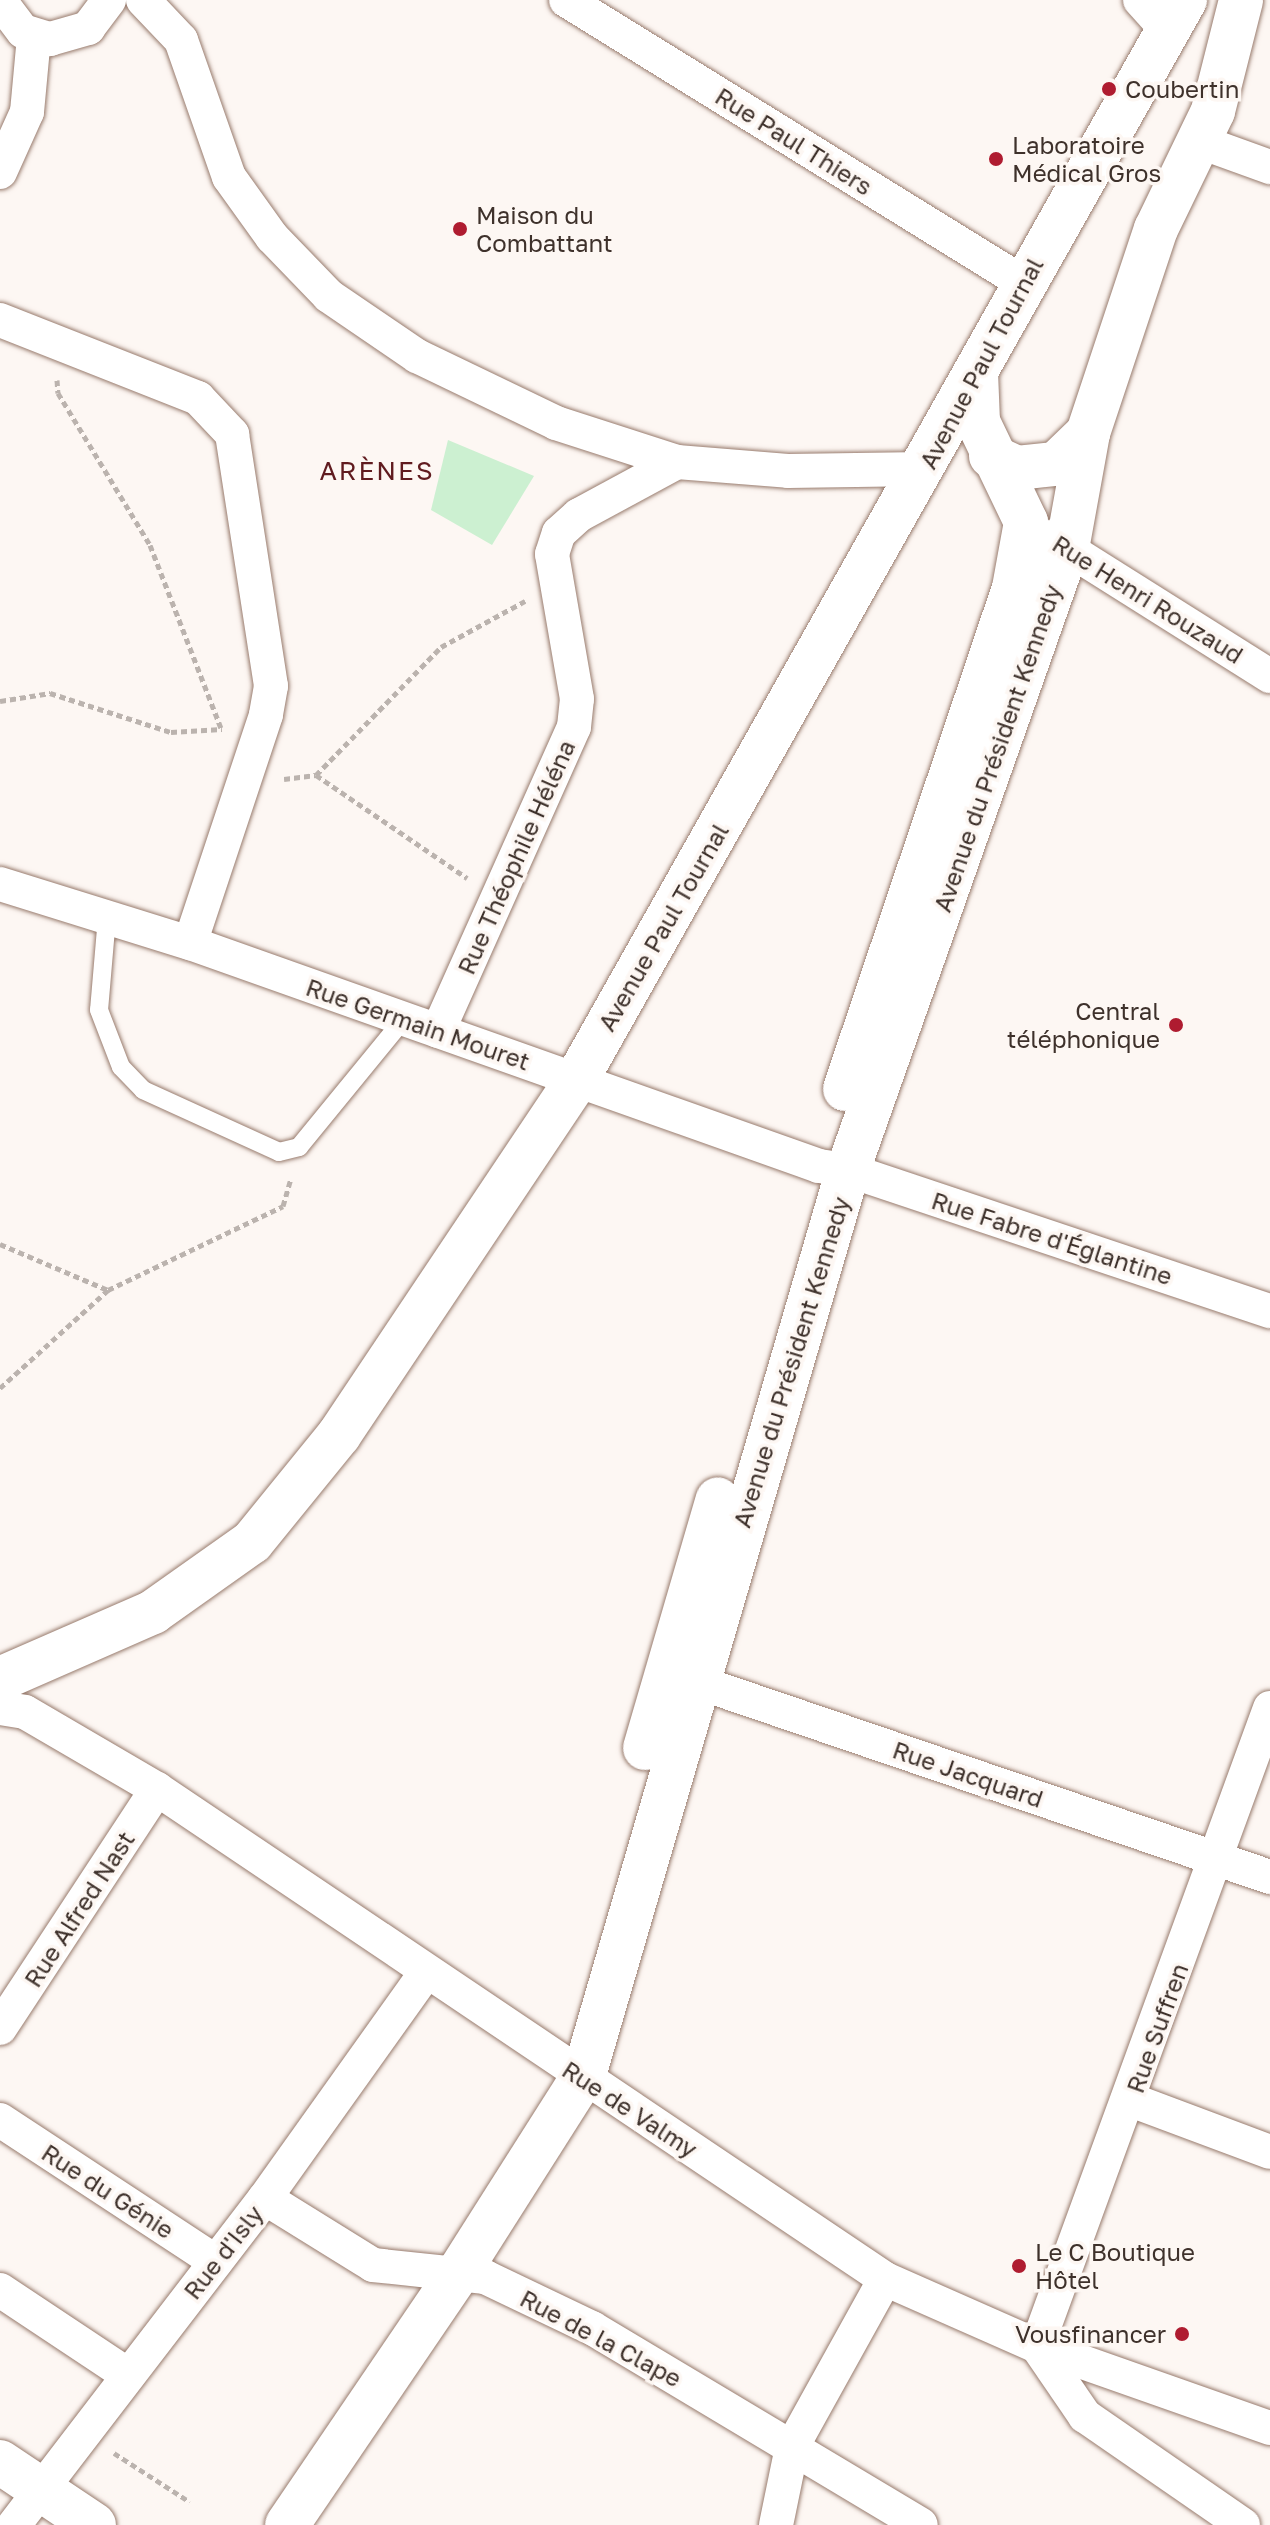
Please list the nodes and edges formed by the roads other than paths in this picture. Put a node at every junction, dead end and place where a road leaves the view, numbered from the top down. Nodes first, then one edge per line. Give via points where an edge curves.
1 (109, 0) edge
2 (143, 0) edge
3 (566, 0) edge
4 (1241, 0) edge
5 (0, 1) edge
6 (1164, 10) edge
7 (34, 36) junction
8 (1198, 141) junction
9 (1270, 167) edge
10 (0, 172) edge
11 (1022, 282) junction
12 (0, 320) edge
13 (976, 372) junction
14 (1088, 433) junction
15 (991, 456) junction
16 (677, 462) junction
17 (924, 469) junction
18 (1026, 522) junction
19 (1067, 549) junction
20 (1270, 676) edge
21 (0, 884) edge
22 (107, 917) junction
23 (190, 943) junction
24 (403, 1020) junction
25 (438, 1031) junction
26 (577, 1079) junction
27 (834, 1167) junction
28 (1270, 1311) edge
29 (681, 1676) junction
30 (0, 1679) edge
31 (0, 1708) edge
32 (1270, 1708) edge
33 (157, 1789) junction
34 (1217, 1859) junction
35 (1270, 1877) edge
36 (425, 1974) junction
37 (0, 2028) edge
38 (570, 2068) junction
39 (1131, 2100) junction
40 (0, 2120) edge
41 (1270, 2152) edge
42 (265, 2198) junction
43 (216, 2262) junction
44 (459, 2272) junction
45 (885, 2279) junction
46 (0, 2290) edge
47 (1037, 2346) junction
48 (128, 2375) junction
49 (1270, 2428) edge
50 (792, 2447) junction
51 (0, 2462) edge
52 (40, 2488) junction
53 (14, 2525) edge
54 (94, 2525) edge
55 (287, 2525) edge
56 (776, 2525) edge
57 (921, 2525) edge
58 (1243, 2525) edge

1 - 7 street via 99,17 75,35
2 - 16 street via 181,40 229,177 272,237 329,296 417,356 556,423
3 - 11 street, Rue Paul Thiers
4 - 8 main road, Avenue du Président Kennedy via 1213,111
5 - 7 street via 11,20
6 - 11 main road, Avenue Paul Tournal
7 - 10 street via 27,112
8 - 9 street
8 - 14 main road, Avenue du Président Kennedy via 1156,229
11 - 13 main road, Avenue Paul Tournal
12 - 23 street via 198,398 232,434 271,686
13 - 15 main road via 978,422
13 - 17 main road, Avenue Paul Tournal
14 - 15 main road, Avenue du Président Kennedy via 1056,464 1017,468
14 - 19 main road, Avenue du Président Kennedy
15 - 18 main road
16 - 17 street via 788,471
16 - 25 street, Rue Théophile Héléna via 579,515 559,533 552,554 577,699 574,727
17 - 26 main road, Avenue Paul Tournal
18 - 19 street, Rue Henri Rouzaud
18 - 27 main road, Avenue du Président Kennedy via 1014,588
19 - 20 street, Rue Henri Rouzaud
19 - 27 main road, Avenue du Président Kennedy
21 - 22 street, Rue Germain Mouret
22 - 23 street, Rue Germain Mouret
22 - 24 lane via 99,1010 121,1067 143,1090 279,1152 299,1147
23 - 24 street, Rue Germain Mouret
24 - 25 street, Rue Germain Mouret
25 - 26 street, Rue Germain Mouret
26 - 27 street, Rue Germain Mouret
26 - 30 main road, Avenue Paul Tournal via 339,1435 252,1542 153,1612
27 - 28 street, Rue Fabre d'Églantine
27 - 29 main road, Avenue du Président Kennedy
29 - 34 street, Rue Jacquard
29 - 38 main road, Avenue du Président Kennedy
31 - 33 street, Rue de Valmy via 25,1712
32 - 34 street, Rue Suffren
33 - 36 street, Rue de Valmy
33 - 37 street, Rue Alfred Nast
34 - 35 street, Rue Jacquard
34 - 39 street, Rue Suffren
36 - 38 street, Rue de Valmy
36 - 42 street, Rue d'Isly
38 - 44 main road, Avenue du Président Kennedy via 452,2237
38 - 45 street, Rue de Valmy
39 - 41 street
39 - 47 street, Rue Suffren
40 - 43 street, Rue du Génie
42 - 43 street, Rue d'Isly
42 - 44 street, Rue de la Clape via 373,2265
43 - 48 street, Rue d'Isly
44 - 50 street, Rue de la Clape via 485,2277 592,2328
44 - 55 main road
45 - 47 street, Rue de Valmy
45 - 50 street
46 - 48 street
47 - 49 street, Rue de Valmy
47 - 58 street via 1085,2416
48 - 52 street, Rue d'Isly
50 - 56 street
50 - 57 street, Rue de la Clape
51 - 52 main road
52 - 53 street, Rue d'Isly
52 - 54 main road

